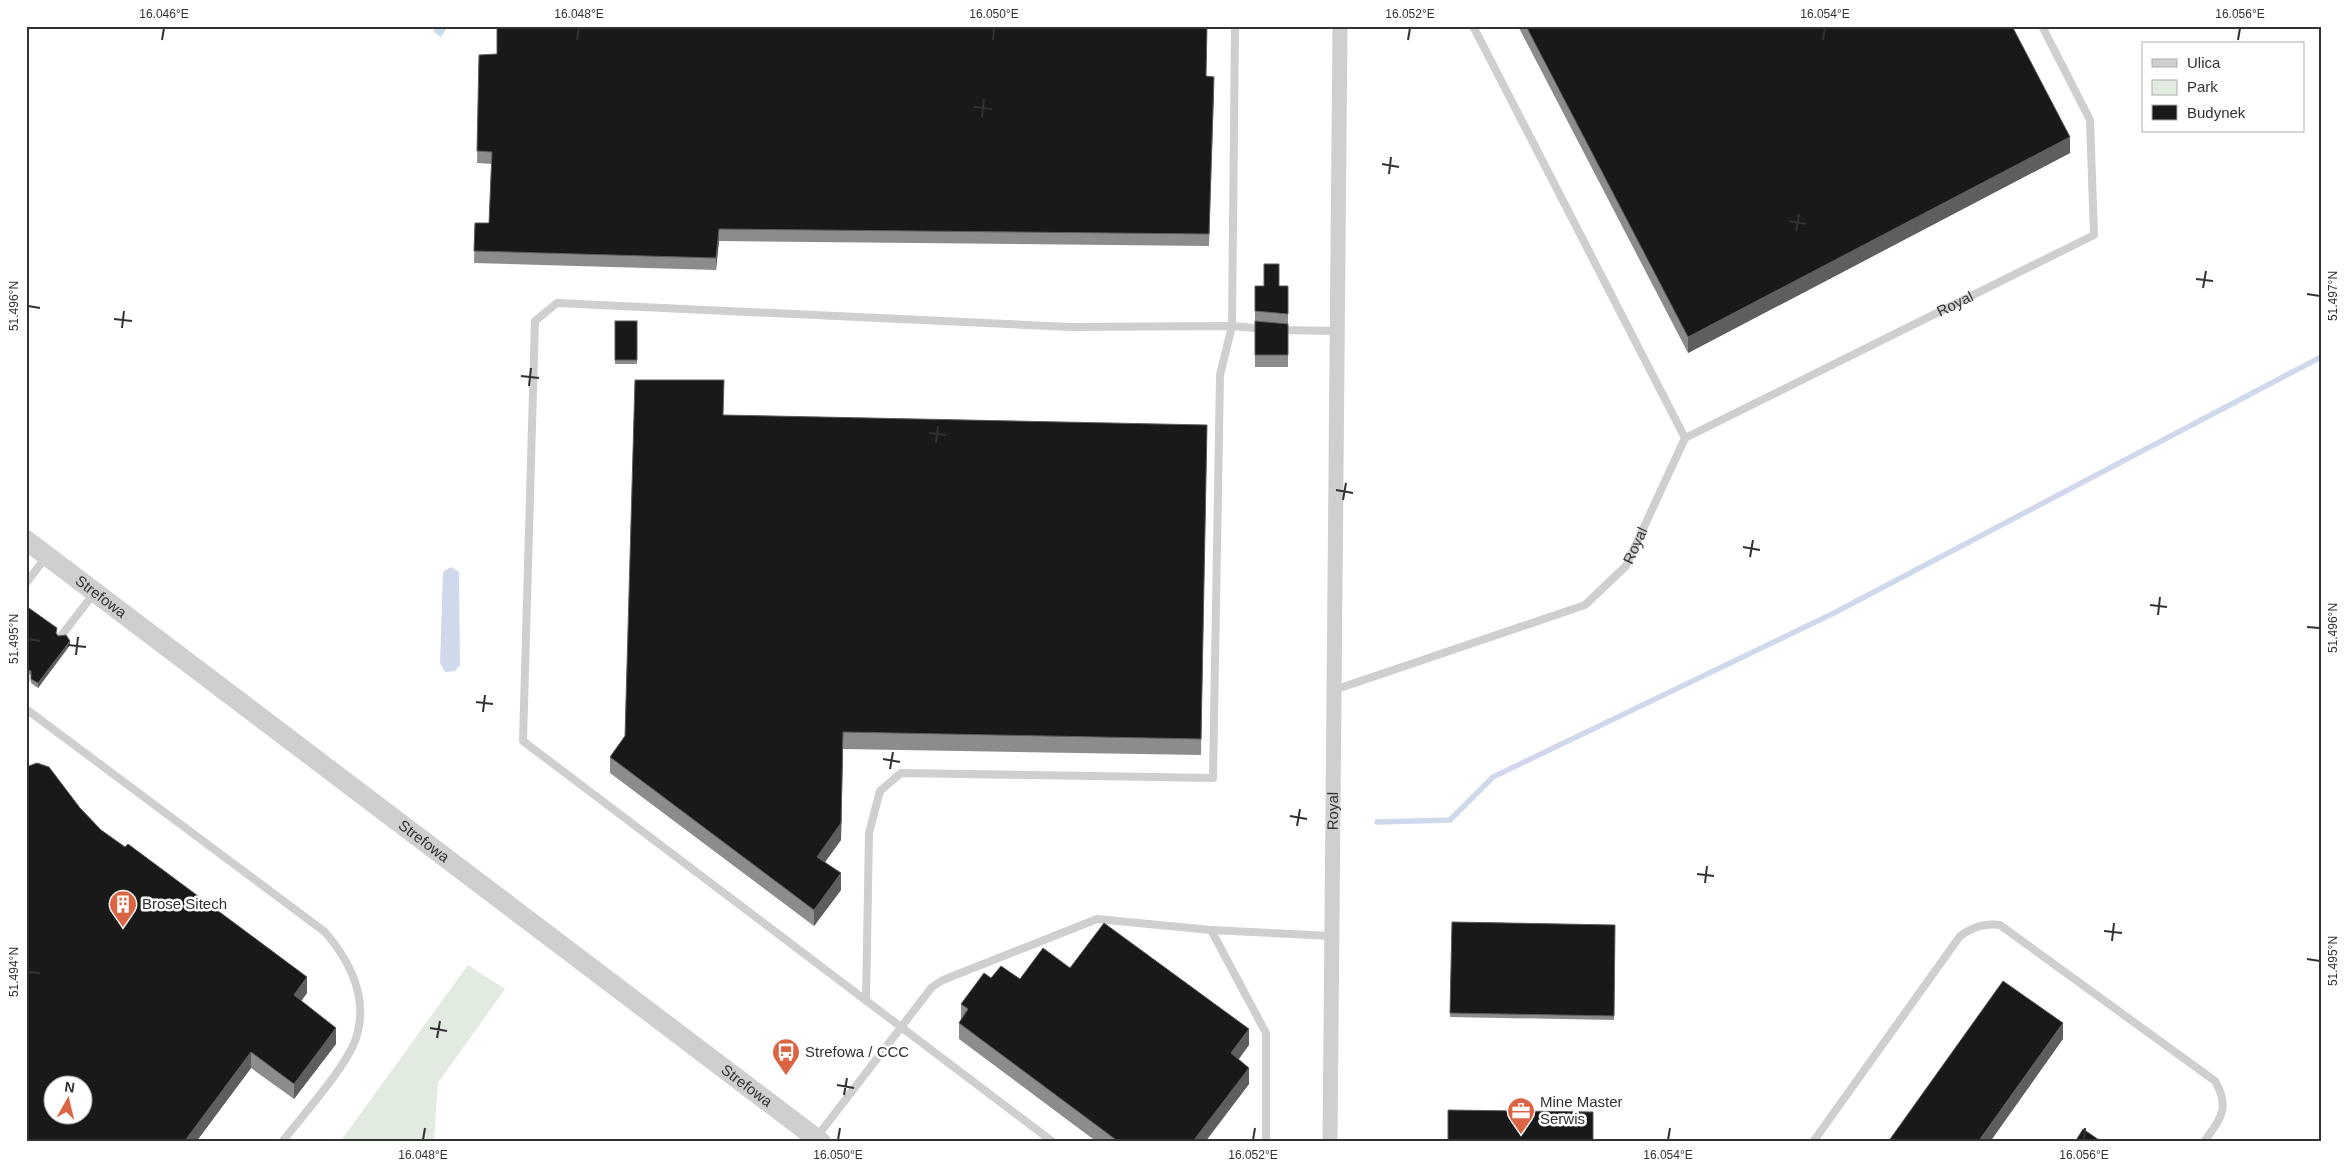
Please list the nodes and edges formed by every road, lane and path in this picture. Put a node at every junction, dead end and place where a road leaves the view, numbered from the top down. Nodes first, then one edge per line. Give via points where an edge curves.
1 (1235, 26) edge
2 (1340, 26) edge
3 (1474, 26) edge
4 (2042, 26) edge
5 (1232, 326) junction
6 (1337, 332) junction
7 (1685, 438) junction
8 (26, 540) edge
9 (48, 555) junction
10 (26, 583) edge
11 (95, 592) junction
12 (61, 636) edge
13 (1334, 690) junction
14 (26, 709) edge
15 (1211, 930) junction
16 (1332, 936) junction
17 (866, 1001) junction
18 (902, 1028) junction
19 (818, 1140) edge
20 (282, 1142) edge
21 (1053, 1142) edge
22 (1266, 1142) edge
23 (1330, 1142) edge
24 (1813, 1142) edge
25 (2204, 1142) edge

1 - 5 lane
2 - 6 street
3 - 7 lane
4 - 7 lane, Royal via 2090,120 2094,235
5 - 6 lane
5 - 17 lane via 1220,376 1213,778 901,773 880,791 869,833
5 - 17 lane via 1070,327 557,303 535,322 523,741
6 - 13 street
7 - 13 lane, Royal via 1626,566 1585,605
8 - 9 street, Strefowa
9 - 10 lane
9 - 11 street, Strefowa
11 - 12 lane
11 - 19 street, Strefowa
13 - 16 street, Royal
14 - 20 lane via 325,932 350,966 360,1011 357,1034 348,1056
15 - 16 lane
15 - 18 lane via 1097,919 942,980 932,987
15 - 22 lane via 1266,1033
16 - 23 street, Royal
17 - 18 lane
18 - 19 lane
18 - 21 lane
24 - 25 lane via 1960,936 1973,927 1989,923 2000,924 2215,1082 2224,1104 2221,1118

